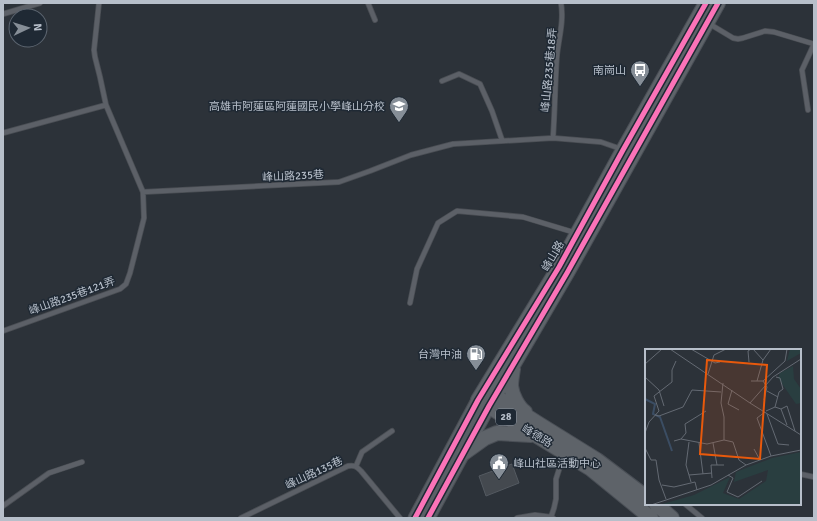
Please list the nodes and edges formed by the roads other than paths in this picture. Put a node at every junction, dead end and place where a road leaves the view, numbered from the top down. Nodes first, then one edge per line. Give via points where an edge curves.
1 (40, 3) edge
2 (99, 3) edge
3 (368, 3) edge
4 (561, 3) edge
5 (706, 3) edge
6 (718, 3) edge
7 (3, 14) edge
8 (375, 20) dead end
9 (702, 20) junction
10 (814, 44) edge
11 (442, 81) dead end
12 (106, 105) junction
13 (808, 110) dead end
14 (3, 133) edge
15 (554, 138) junction
16 (502, 140) junction
17 (628, 152) junction
18 (143, 192) junction
19 (577, 233) junction
20 (410, 303) dead end
21 (3, 331) edge
22 (513, 365) junction
23 (487, 398) junction
24 (536, 430) junction
25 (392, 431) dead end
26 (464, 453) junction
27 (565, 453) junction
28 (82, 462) dead end
29 (356, 466) junction
30 (801, 474) edge
31 (814, 477) edge
32 (645, 496) edge
33 (645, 503) edge
34 (647, 505) edge
35 (686, 505) edge
36 (3, 506) edge
37 (660, 513) edge
38 (241, 518) edge
39 (400, 518) edge
40 (415, 518) edge
41 (428, 518) edge
42 (517, 518) edge
43 (552, 518) edge
44 (702, 518) edge

1 - 7 lane
2 - 12 lane via 94,50
3 - 8 lane
4 - 15 lane, 峰山路235巷18弄 via 562,29 558,55
5 - 9 main road, 峰山路 / 28
6 - 9 main road, 峰山路 / 28
9 - 10 lane via 733,38 743,38 765,31
9 - 17 main road, 峰山路 / 28
10 - 13 lane via 802,70
11 - 16 lane via 459,74 480,84
12 - 14 lane
12 - 18 lane
15 - 16 lane, 峰山路235巷
15 - 17 lane, 峰山路235巷 via 601,142
16 - 18 lane, 峰山路235巷 via 453,144 410,155 339,182
17 - 19 main road, 峰山路 / 28
17 - 22 main road, 峰山路 / 28
18 - 21 lane, 峰山路235巷121弄 via 144,218 126,284 120,289
19 - 20 lane via 523,217 457,211 438,223 417,269
19 - 23 main road, 峰山路 / 28
22 - 23 main road, 峰山路 / 28
22 - 24 main road via 511,387 515,399
23 - 24 main road, 峰德路 / 28
23 - 26 street, 峰山路
23 - 40 street, 峰山路
24 - 26 main road via 497,433
24 - 27 main road, 峰德路 / 28
24 - 32 main road, 峰德路 / 28 via 598,460
25 - 29 lane via 362,452
26 - 41 street, 峰山路
27 - 33 main road, 峰德路 / 28
27 - 43 lane via 556,479
28 - 36 lane via 49,473
29 - 38 lane, 峰山路135巷 via 348,466
29 - 39 lane, 峰山路135巷
30 - 31 lane
34 - 37 main road, 峰德路 / 28
35 - 44 lane
42 - 43 lane via 535,515

